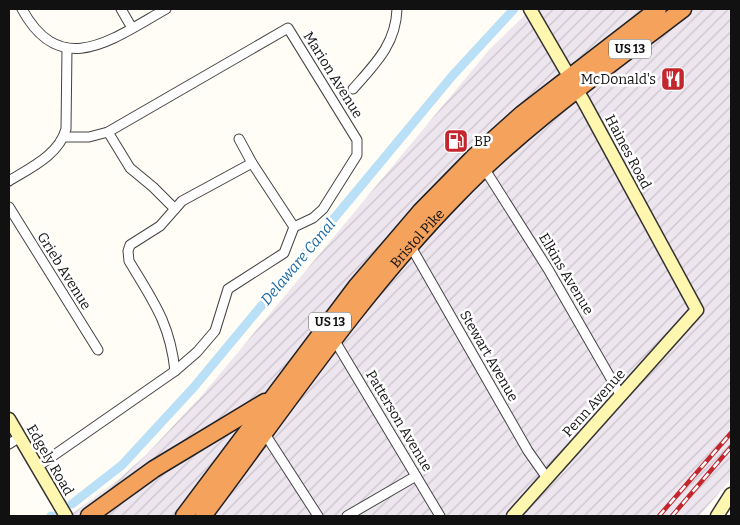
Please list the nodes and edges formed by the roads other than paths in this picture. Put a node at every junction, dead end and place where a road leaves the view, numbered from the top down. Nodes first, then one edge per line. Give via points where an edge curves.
1 (22, 9) edge
2 (122, 9) edge
3 (166, 9) edge
4 (397, 9) edge
5 (530, 9) edge
6 (658, 9) edge
7 (683, 9) edge
8 (132, 28) junction
9 (67, 48) junction
10 (574, 83) junction
11 (353, 90) dead end
12 (108, 132) junction
13 (64, 137) junction
14 (239, 139) dead end
15 (252, 163) junction
16 (484, 168) junction
17 (9, 181) edge
18 (9, 207) edge
19 (175, 209) junction
20 (294, 226) junction
21 (410, 246) junction
22 (697, 310) joint
23 (335, 341) junction
24 (98, 350) dead end
25 (175, 371) junction
26 (275, 394) junction
27 (621, 396) junction
28 (9, 419) edge
29 (265, 434) junction
30 (14, 441) edge
31 (37, 467) junction
32 (416, 476) junction
33 (547, 478) junction
34 (731, 494) edge
35 (66, 516) edge
36 (89, 516) edge
37 (184, 516) edge
38 (203, 516) edge
39 (318, 516) edge
40 (347, 516) edge
41 (440, 516) edge
42 (513, 516) edge
43 (717, 516) edge

1 - 9 street via 40,35 57,46
2 - 8 street
3 - 8 street
4 - 11 street via 389,46
5 - 10 street, Haines Road
6 - 10 highway, Bristol Pike / US 13
7 - 10 highway, Bristol Pike / US 13
8 - 9 street via 91,48
9 - 13 street
10 - 16 highway, Bristol Pike / US 13
10 - 22 street, Haines Road
10 - 26 highway, Bristol Pike / US 13 via 490,141 420,211 361,281
12 - 13 street, Marion Avenue via 89,137
12 - 19 street via 130,168
12 - 20 street, Marion Avenue via 288,28 357,140 358,150 324,209
13 - 17 street via 40,162
14 - 15 street
15 - 19 street via 188,197
15 - 20 street
16 - 21 highway, Bristol Pike / US 13
16 - 27 street, Elkins Avenue via 548,268
18 - 24 street, Grieb Avenue
19 - 25 street via 160,226 130,245 128,256 164,320
20 - 25 street via 284,253 228,289 215,331
21 - 23 highway, Bristol Pike / US 13
21 - 33 street, Stewart Avenue via 528,451
22 - 27 street, Penn Avenue
23 - 29 highway, Bristol Pike / US 13
23 - 32 street, Patterson Avenue
25 - 31 street
26 - 36 highway via 154,469
26 - 37 highway, Bristol Pike / US 13
27 - 33 street, Penn Avenue
28 - 30 street, Edgely Road
29 - 38 highway, Bristol Pike / US 13
29 - 39 street
30 - 31 street, Edgely Road
31 - 35 street, Edgely Road
32 - 40 street
32 - 41 street, Patterson Avenue
33 - 42 street, Penn Avenue
34 - 43 street

